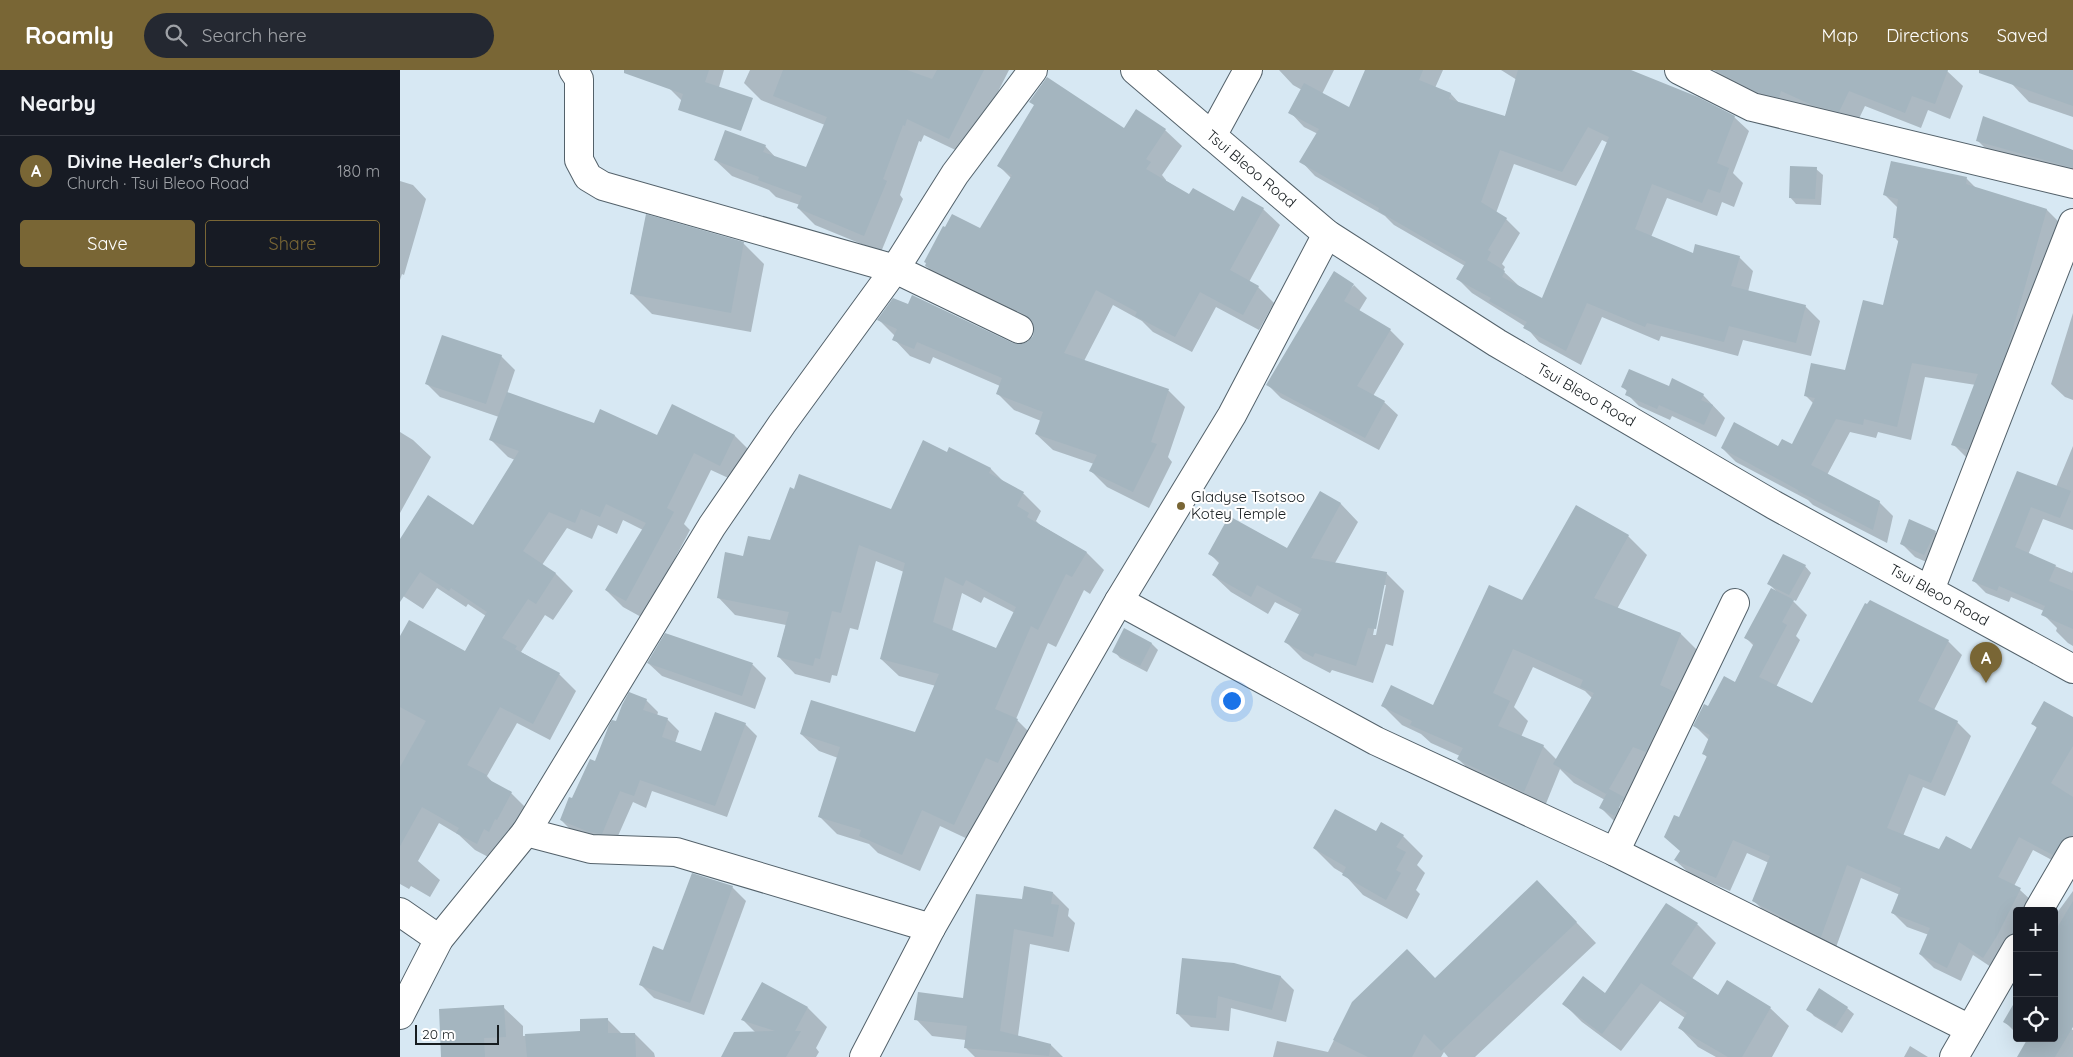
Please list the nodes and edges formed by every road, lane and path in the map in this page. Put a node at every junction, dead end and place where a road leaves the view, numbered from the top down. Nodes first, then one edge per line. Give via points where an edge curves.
1 (573, 70) edge
2 (1033, 70) edge
3 (1135, 70) edge
4 (1248, 70) edge
5 (1679, 70) edge
6 (1212, 136) junction
7 (2073, 184) edge
8 (2073, 223) edge
9 (1327, 234) junction
10 (894, 269) junction
11 (1020, 329) dead end
12 (1930, 590) junction
13 (1120, 601) junction
14 (1735, 603) dead end
15 (2073, 669) edge
16 (526, 832) junction
17 (2073, 851) edge
18 (1615, 852) junction
19 (2040, 907) edge
20 (400, 912) edge
21 (931, 928) junction
22 (439, 939) junction
23 (2015, 952) edge
24 (400, 1015) edge
25 (1963, 1048) edge
26 (864, 1057) edge

1 - 10 street via 579,79 579,160 588,177 603,186
2 - 10 street via 955,174
3 - 6 street, Tsui Bleoo Road
4 - 6 street
5 - 7 street via 1752,107
6 - 9 street, Tsui Bleoo Road
8 - 12 street
9 - 12 street, Tsui Bleoo Road via 1498,343 1774,505
9 - 13 street via 1232,416
10 - 11 street
10 - 16 street via 712,526
12 - 15 street, Tsui Bleoo Road
13 - 18 street via 1376,741
13 - 21 street
14 - 18 street
16 - 21 street via 591,849 676,852
16 - 22 street
17 - 19 street
18 - 25 street
20 - 22 street
21 - 26 street
22 - 24 street
23 - 25 street

